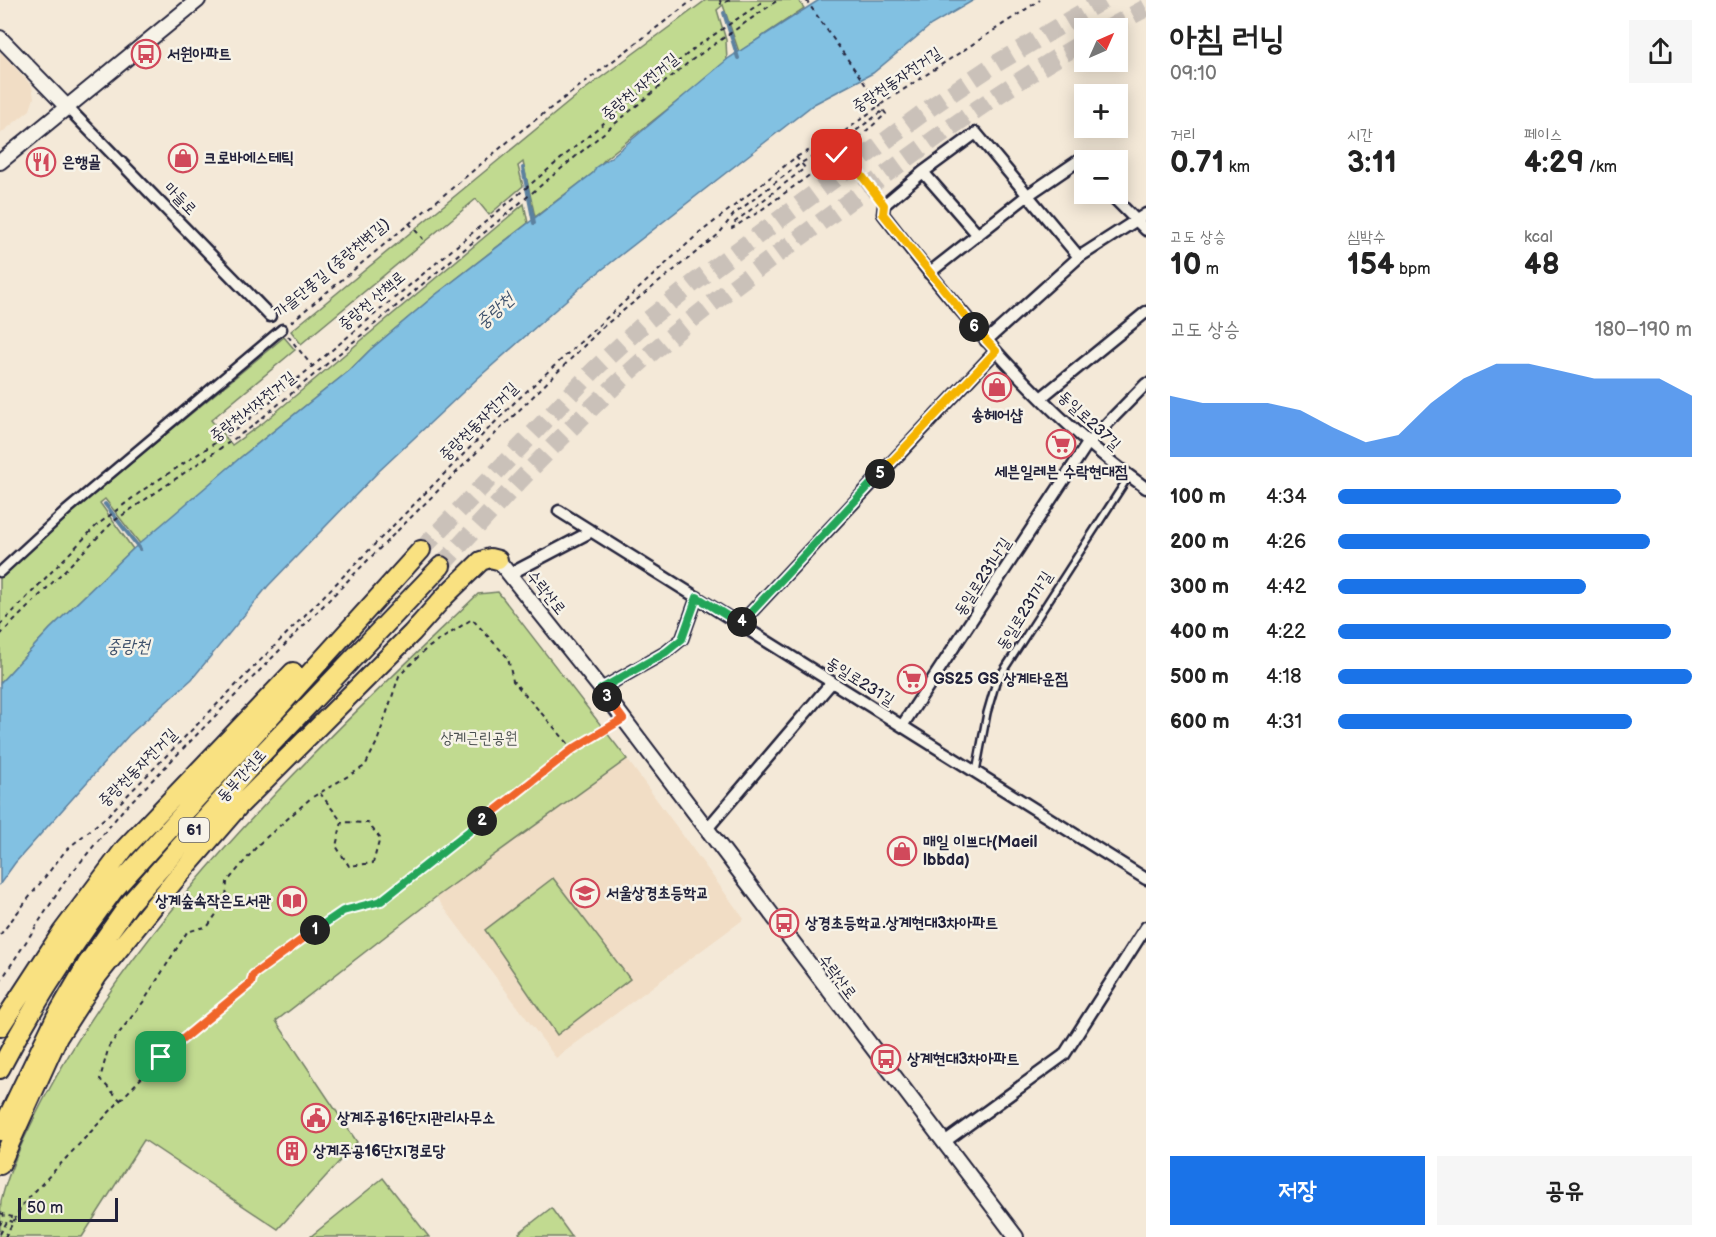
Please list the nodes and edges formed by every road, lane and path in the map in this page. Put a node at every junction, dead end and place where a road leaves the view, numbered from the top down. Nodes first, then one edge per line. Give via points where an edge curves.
1 (693, 0) edge
2 (720, 0) edge
3 (730, 0) edge
4 (765, 0) edge
5 (777, 0) edge
6 (1040, 0) edge
7 (191, 2) edge
8 (807, 2) edge
9 (0, 38) edge
10 (880, 105) junction
11 (66, 106) junction
12 (884, 110) junction
13 (843, 151) junction
14 (796, 157) junction
15 (0, 162) edge
16 (801, 163) junction
17 (1074, 164) edge
18 (923, 172) junction
19 (1028, 195) junction
20 (524, 199) joint
21 (1123, 204) edge
22 (884, 205) junction
23 (1141, 218) edge
24 (409, 223) junction
25 (1146, 231) edge
26 (978, 235) junction
27 (423, 239) dead end
28 (1079, 257) junction
29 (928, 273) junction
30 (1146, 312) edge
31 (270, 316) dead end
32 (282, 329) junction
33 (986, 341) junction
34 (996, 351) junction
35 (312, 366) junction
36 (1146, 384) edge
37 (1042, 397) junction
38 (1088, 443) junction
39 (1129, 476) junction
40 (1146, 489) edge
41 (559, 510) dead end
42 (592, 531) junction
43 (421, 550) tunnel mouth
44 (498, 560) joint
45 (441, 566) tunnel mouth
46 (0, 572) edge
47 (510, 574) junction
48 (697, 597) junction
49 (369, 606) junction
50 (740, 624) junction
51 (0, 625) edge
52 (0, 635) edge
53 (832, 682) junction
54 (601, 689) junction
55 (623, 719) junction
56 (902, 726) junction
57 (573, 749) junction
58 (975, 773) junction
59 (320, 793) junction
60 (342, 822) junction
61 (706, 830) junction
62 (1146, 879) edge
63 (1146, 927) edge
64 (0, 935) edge
65 (0, 982) edge
66 (0, 1027) edge
67 (0, 1068) edge
68 (121, 1101) junction
69 (0, 1133) edge
70 (943, 1143) junction
71 (0, 1165) edge
72 (0, 1213) edge
73 (4, 1215) junction
74 (14, 1220) junction
75 (0, 1225) edge
76 (0, 1234) edge
77 (5, 1237) edge
78 (1016, 1237) edge

1 - 24 path, 가을단풍길 (중랑천변길) via 522,130
2 - 3 path via 721,4
4 - 35 path, 중랑천 산책로 via 721,29
5 - 20 path, 중랑천 자전거길 via 722,37
6 - 10 path, 중랑천동자전거길
7 - 11 street
8 - 10 path
9 - 11 street
10 - 12 path
10 - 14 path, 중랑천동자전거길 via 840,135
11 - 15 street
11 - 31 street, 마들로
12 - 13 path via 886,114
12 - 16 path via 842,141
13 - 16 path, bridge via 732,228 805,168
13 - 22 path, bridge
14 - 16 path, bridge
14 - 64 path, 중랑천동자전거길 via 704,229 515,402 130,793 66,850
16 - 65 path via 733,215 719,234 604,326 122,811 66,880
17 - 19 street
18 - 19 street via 976,134
18 - 22 street
18 - 26 street
19 - 26 street
19 - 28 street
20 - 52 path, 중랑천서자전거길 via 250,428 114,521
21 - 23 street
22 - 29 street, 동일로237길 via 883,214
23 - 25 street
23 - 28 street
24 - 27 path
24 - 32 path, 가을단풍길 (중랑천변길)
26 - 29 street
28 - 33 street
29 - 33 street, 동일로237길
30 - 37 street, 동일로237길
32 - 35 path
32 - 46 street, 가을단풍길 (중랑천변길) via 67,510
33 - 34 street, 동일로237길
34 - 37 street, 동일로237길
34 - 50 street
35 - 51 path, 중랑천 산책로 via 241,426 118,509 85,537
36 - 38 street, 동일로231나길
37 - 38 street, 동일로237길
38 - 39 street, 동일로237길
38 - 56 street, 동일로231나길
39 - 40 street, 동일로237길
39 - 58 lane, 동일로231가길 via 996,681
41 - 42 street, 동일로231길
42 - 47 street, 수락산로
42 - 48 street, 동일로231길
43 - 49 highway, 동부간선로 / 61
44 - 47 street, 수락산로
44 - 71 highway via 481,561 445,596 238,807 174,881 98,975 58,1037
45 - 69 highway, 동부간선로 / 61 via 260,756 129,904 56,1017
47 - 54 street, 수락산로
48 - 50 street, 동일로231길
48 - 54 street via 682,639
49 - 66 highway via 292,673 125,848 62,932
49 - 67 highway, 동부간선로 / 61 via 113,891 33,1005
50 - 53 street, 동일로231길
53 - 56 street, 동일로231길
53 - 61 street
54 - 55 street, 수락산로
55 - 57 path
55 - 61 street, 수락산로
56 - 58 street, 동일로231길
57 - 59 path via 513,681 508,658 472,619 426,649 399,676 365,766
57 - 68 path via 381,901 343,911 253,975 251,983 161,1057
58 - 62 street, 동일로231길
59 - 60 path
59 - 68 path via 260,844 227,882 226,900 208,926 187,932 144,1001 109,1046 100,1079
60 - 60 path via 336,846 349,866 373,863 380,838 368,823
61 - 70 street, 수락산로
63 - 70 street via 1064,1055
68 - 74 path via 23,1204
70 - 78 street, 수락산로
72 - 73 path
73 - 74 path
73 - 75 path
74 - 76 path via 8,1220
74 - 77 path

